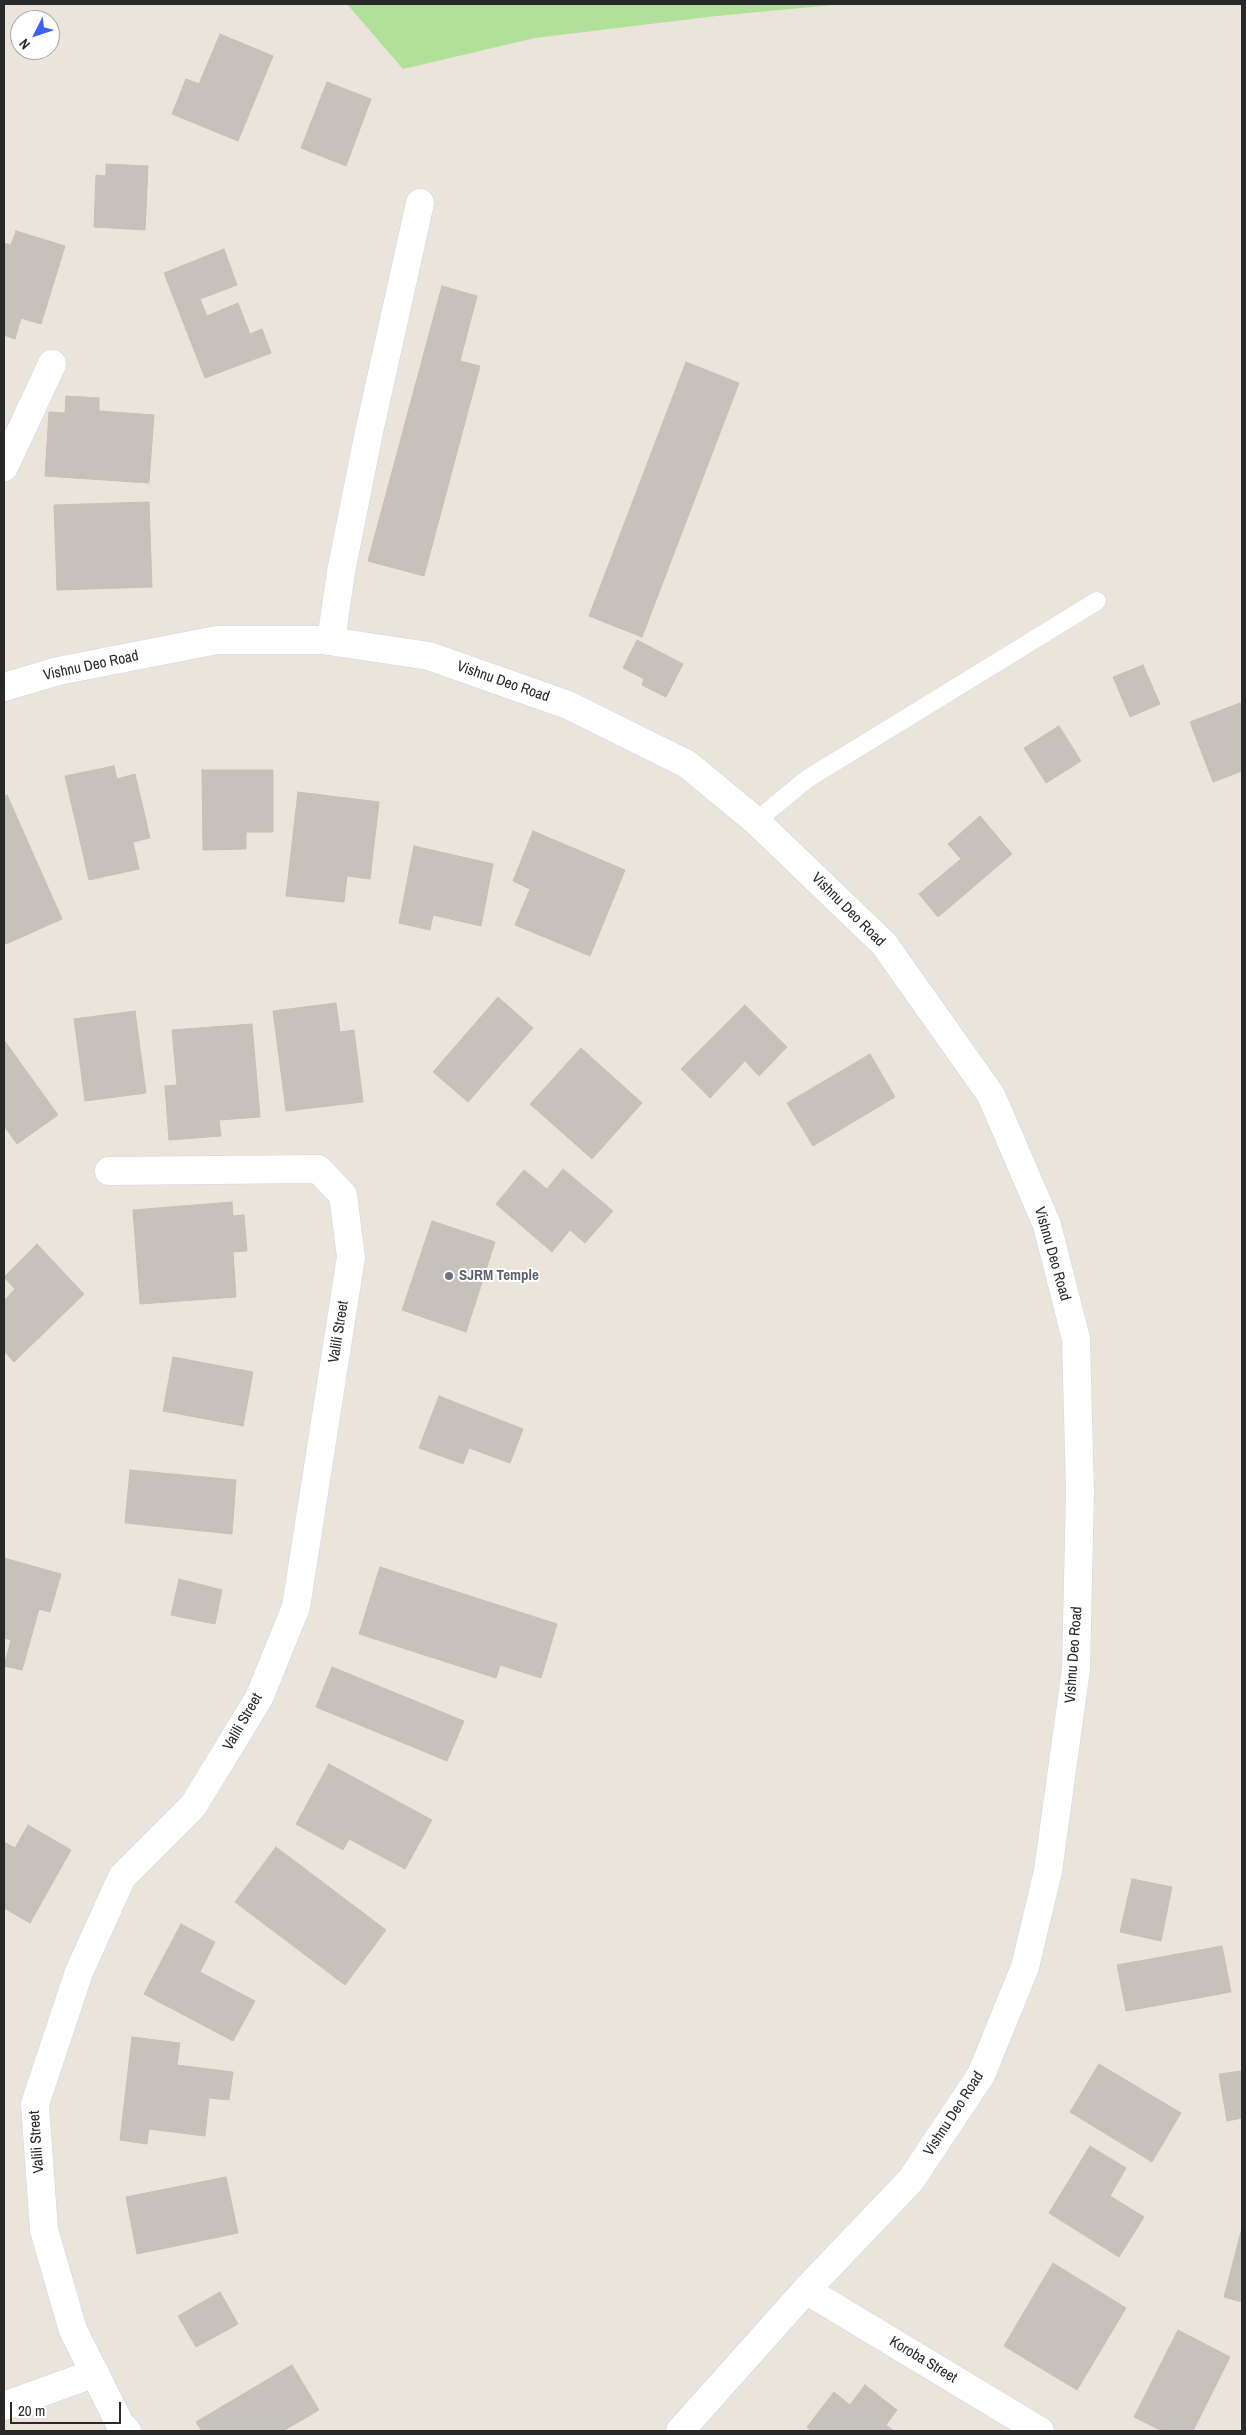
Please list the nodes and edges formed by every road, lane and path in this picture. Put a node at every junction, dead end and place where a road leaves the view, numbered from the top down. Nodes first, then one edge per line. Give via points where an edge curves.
1 (420, 203) dead end
2 (52, 364) dead end
3 (4, 467) edge
4 (1097, 601) dead end
5 (331, 641) junction
6 (4, 687) edge
7 (756, 821) junction
8 (109, 1171) dead end
9 (806, 2290) junction
10 (95, 2373) junction
11 (4, 2406) edge
12 (127, 2431) edge
13 (680, 2431) edge
14 (1040, 2431) edge

1 - 5 street via 369,432 341,572
2 - 3 street
4 - 7 lane via 807,779
5 - 6 street, Vishnu Deo Road via 217,640 58,671
5 - 7 street, Vishnu Deo Road via 429,656 568,705 687,764
7 - 9 street, Vishnu Deo Road via 884,944 991,1095 1047,1225 1076,1339 1080,1491 1076,1669 1048,1871 1024,1967 981,2075 911,2180
8 - 10 street, Valili Street via 318,1169 343,1195 351,1257 296,1607 258,1698 193,1806 122,1877 79,1972 35,2104 44,2230 73,2330
9 - 13 street, Vishnu Deo Road
9 - 14 street, Koroba Street
10 - 11 street
10 - 12 street, Valili Street via 120,2424

